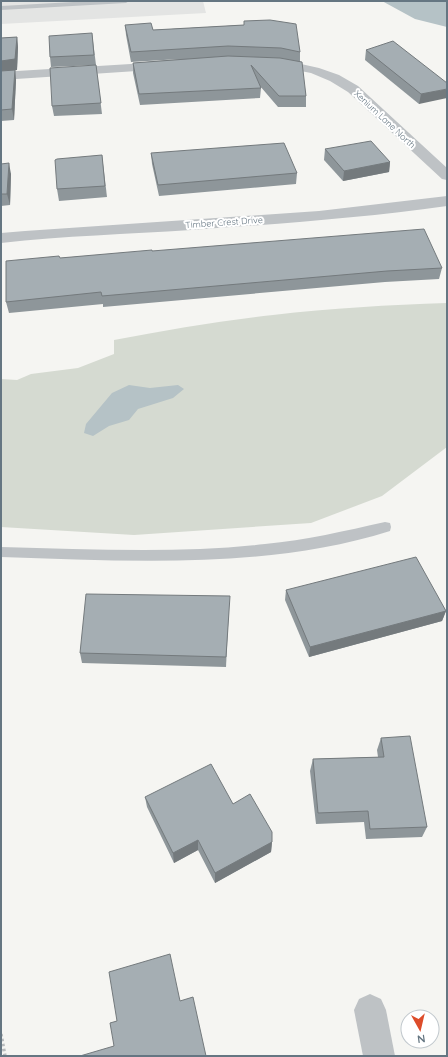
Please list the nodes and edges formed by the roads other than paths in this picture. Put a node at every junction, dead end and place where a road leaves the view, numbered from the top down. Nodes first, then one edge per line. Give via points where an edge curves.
1 (126, 1) edge
2 (1, 8) edge
3 (262, 62) edge
4 (172, 66) edge
5 (1, 76) edge
6 (447, 176) edge
7 (447, 201) edge
8 (1, 238) edge
9 (385, 527) dead end
10 (1, 552) edge
11 (370, 1010) dead end
12 (380, 1056) edge

1 - 2 lane
3 - 6 street, Xenium Lane North via 293,64 337,78 353,89
4 - 5 street
7 - 8 street, Timber Crest Drive via 303,216 38,233
9 - 10 lane via 302,545 247,551 172,555
11 - 12 street

